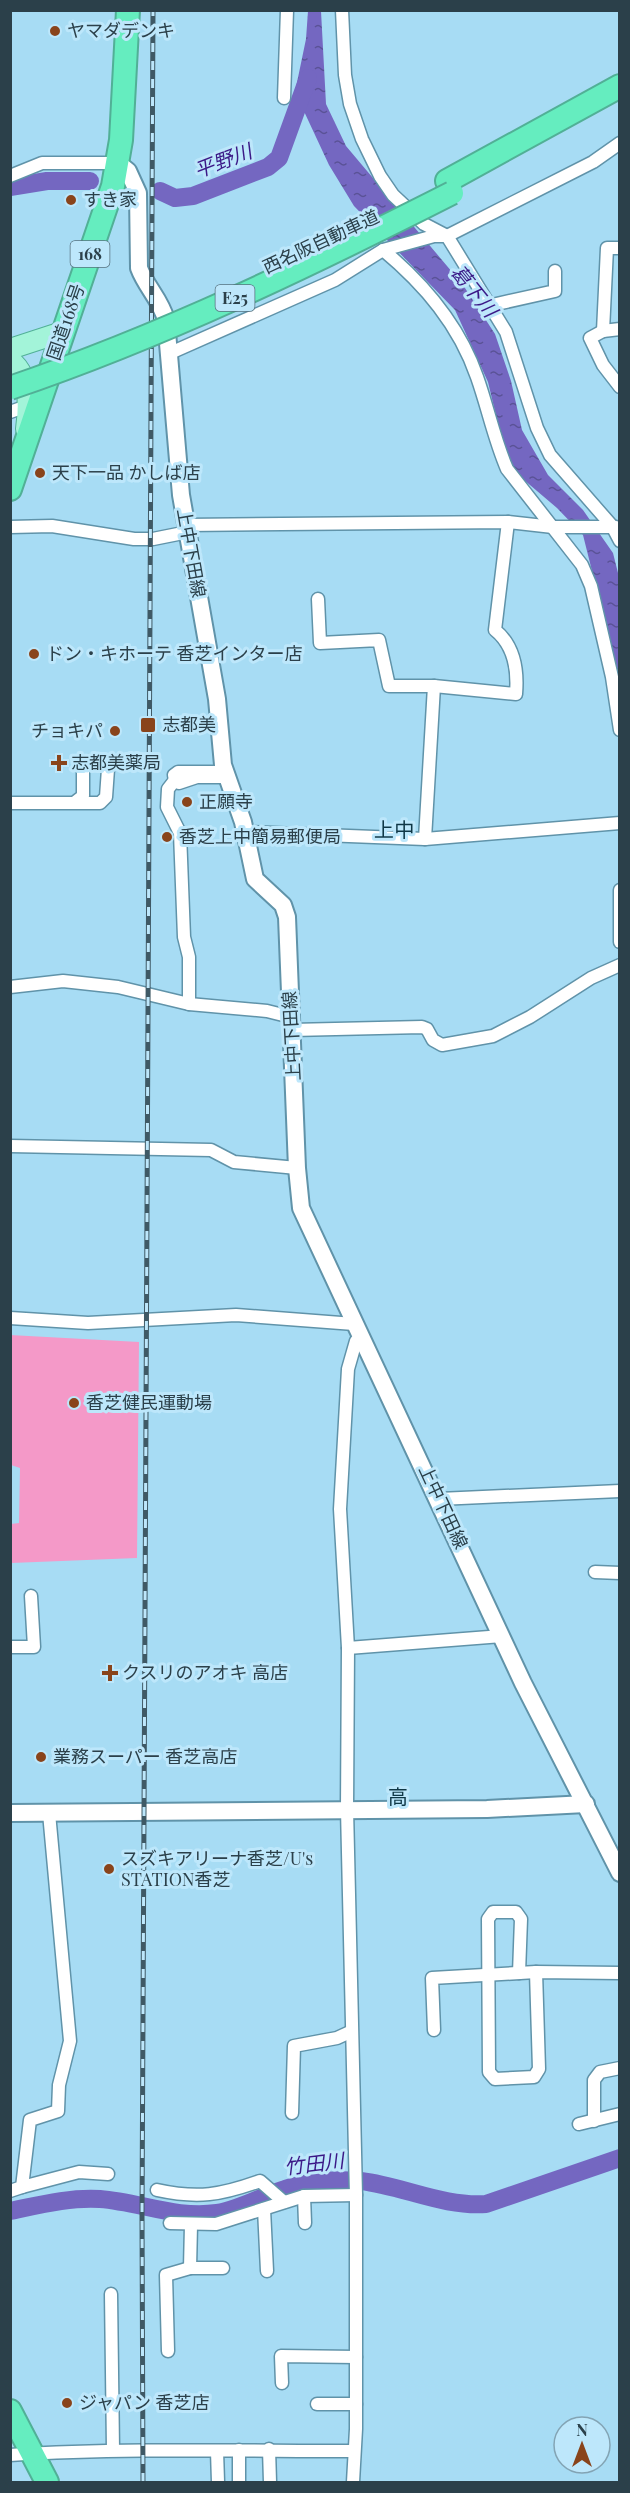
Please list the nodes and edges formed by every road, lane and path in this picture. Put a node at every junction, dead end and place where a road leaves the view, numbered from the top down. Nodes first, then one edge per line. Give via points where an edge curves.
1 (128, 10) edge
2 (287, 10) edge
3 (342, 10) edge
4 (620, 86) edge
5 (284, 98) dead end
6 (620, 102) edge
7 (620, 143) edge
8 (118, 163) junction
9 (10, 176) edge
10 (450, 187) junction
11 (447, 236) junction
12 (620, 248) edge
13 (386, 249) junction
14 (555, 271) dead end
15 (492, 305) junction
16 (620, 329) edge
17 (603, 331) junction
18 (62, 332) junction
19 (10, 349) edge
20 (168, 354) junction
21 (10, 360) edge
22 (10, 374) edge
23 (620, 387) edge
24 (10, 388) edge
25 (19, 409) edge
26 (20, 464) junction
27 (10, 489) edge
28 (508, 522) junction
29 (612, 526) edge
30 (10, 527) edge
31 (554, 527) junction
32 (187, 529) junction
33 (620, 541) edge
34 (318, 599) dead end
35 (434, 686) junction
36 (620, 730) edge
37 (226, 774) junction
38 (10, 803) edge
39 (74, 803) dead end
40 (620, 823) edge
41 (246, 832) junction
42 (425, 839) junction
43 (620, 890) edge
44 (619, 934) edge
45 (620, 942) edge
46 (620, 965) edge
47 (10, 987) edge
48 (189, 1004) junction
49 (291, 1023) junction
50 (10, 1146) edge
51 (297, 1168) junction
52 (10, 1318) edge
53 (357, 1331) junction
54 (620, 1491) edge
55 (439, 1498) junction
56 (595, 1572) dead end
57 (620, 1574) edge
58 (31, 1596) dead end
59 (502, 1636) junction
60 (10, 1647) edge
61 (348, 1648) junction
62 (586, 1804) junction
63 (347, 1809) junction
64 (10, 1813) edge
65 (49, 1813) junction
66 (620, 1873) edge
67 (536, 1972) junction
68 (519, 1973) junction
69 (620, 1973) edge
70 (489, 1974) junction
71 (434, 2030) dead end
72 (350, 2032) junction
73 (620, 2068) edge
74 (292, 2113) dead end
75 (620, 2114) edge
76 (594, 2121) junction
77 (579, 2124) dead end
78 (108, 2174) dead end
79 (16, 2189) edge
80 (157, 2190) dead end
81 (356, 2193) junction
82 (304, 2196) junction
83 (282, 2200) junction
84 (264, 2209) junction
85 (170, 2223) dead end
86 (305, 2223) dead end
87 (191, 2225) junction
88 (190, 2268) junction
89 (222, 2268) dead end
90 (267, 2271) dead end
91 (111, 2294) dead end
92 (168, 2351) dead end
93 (356, 2357) junction
94 (282, 2384) dead end
95 (317, 2404) dead end
96 (356, 2404) junction
97 (10, 2411) edge
98 (269, 2449) junction
99 (113, 2450) junction
100 (239, 2450) junction
101 (218, 2451) junction
102 (353, 2451) junction
103 (21, 2454) edge
104 (43, 2480) edge
105 (218, 2482) edge
106 (239, 2482) edge
107 (270, 2482) edge
108 (353, 2482) edge

1 - 8 highway, 国道168号 / 168
2 - 5 street
3 - 11 street via 346,88 362,139 393,195 423,224
4 - 10 highway, 西名阪自動車道 / E25
6 - 10 highway, 西名阪自動車道 / E25
7 - 11 street via 593,162
8 - 9 street via 42,163
8 - 18 highway, 国道168号 / 168 via 103,220
8 - 20 main road, 上中下田線 via 132,176 138,192 139,268 163,309
10 - 22 highway, 西名阪自動車道 / E25 via 215,292
10 - 24 highway, 西名阪自動車道 / E25, bridge via 312,264
11 - 13 street
11 - 15 street
12 - 17 street via 608,248
13 - 20 street via 335,280
13 - 31 street via 456,329 477,377 507,469
14 - 15 street via 555,291
15 - 29 street via 514,351 537,428 550,455
16 - 17 street
17 - 23 street via 590,338 603,365
18 - 19 main road
18 - 26 highway, 国道168号 / 168
20 - 32 main road, 上中下田線
21 - 25 main road via 23,378
25 - 26 main road
26 - 27 highway, 国道168号 / 168
28 - 31 street
28 - 32 street
28 - 35 street via 495,630 508,640 518,671 516,694
29 - 31 street
29 - 33 street
30 - 32 street via 52,526 134,539 153,539
31 - 36 street via 579,559 591,586
32 - 37 main road, 上中下田線
34 - 35 street via 320,643 379,640 389,686
35 - 42 street
37 - 41 main road, 上中下田線
37 - 48 street via 178,771 168,789 167,807 180,833
38 - 39 street
40 - 42 street
41 - 42 street
41 - 49 main road, 上中下田線 via 255,879 286,910
43 - 44 street
44 - 45 street
46 - 49 street via 574,987 517,1024 478,1040 442,1045 422,1028
47 - 48 street via 63,981 118,987
48 - 49 street via 267,1011
49 - 51 main road, 上中下田線
50 - 51 street via 212,1150 234,1162
51 - 53 main road, 上中下田線 via 301,1208
52 - 53 street via 88,1323 236,1315
53 - 55 main road, 上中下田線
53 - 61 street via 348,1369 340,1509
54 - 55 street
55 - 59 main road, 上中下田線
56 - 57 street
58 - 60 street via 34,1647
59 - 61 street
59 - 62 main road, 上中下田線
61 - 63 street
62 - 63 main road
62 - 66 main road, 上中下田線
63 - 65 main road
63 - 72 street
64 - 65 main road
65 - 79 street via 70,2042 57,2111 30,2120
67 - 68 street
67 - 69 street
67 - 70 street via 539,2069 534,2077 495,2079 489,2072
68 - 70 street
68 - 70 street via 521,1919 516,1912 494,1912 488,1920
70 - 71 street via 432,1978
72 - 74 street via 294,2046
72 - 81 street
73 - 76 street via 600,2072 594,2080
75 - 76 street
76 - 77 street
78 - 79 street via 79,2172
80 - 83 street via 210,2195 260,2181
81 - 82 street
81 - 93 street
82 - 83 street
82 - 86 street
83 - 84 street
84 - 87 street via 232,2221
84 - 90 street
85 - 87 street
87 - 88 street
88 - 89 street
88 - 92 street via 165,2275
91 - 99 street
93 - 94 street via 281,2356
93 - 96 street
95 - 96 street
96 - 102 street
97 - 103 highway
98 - 100 street
98 - 102 street
98 - 107 street
99 - 101 street
99 - 103 street
100 - 101 street
100 - 106 street
101 - 105 street
102 - 108 street
103 - 104 highway

